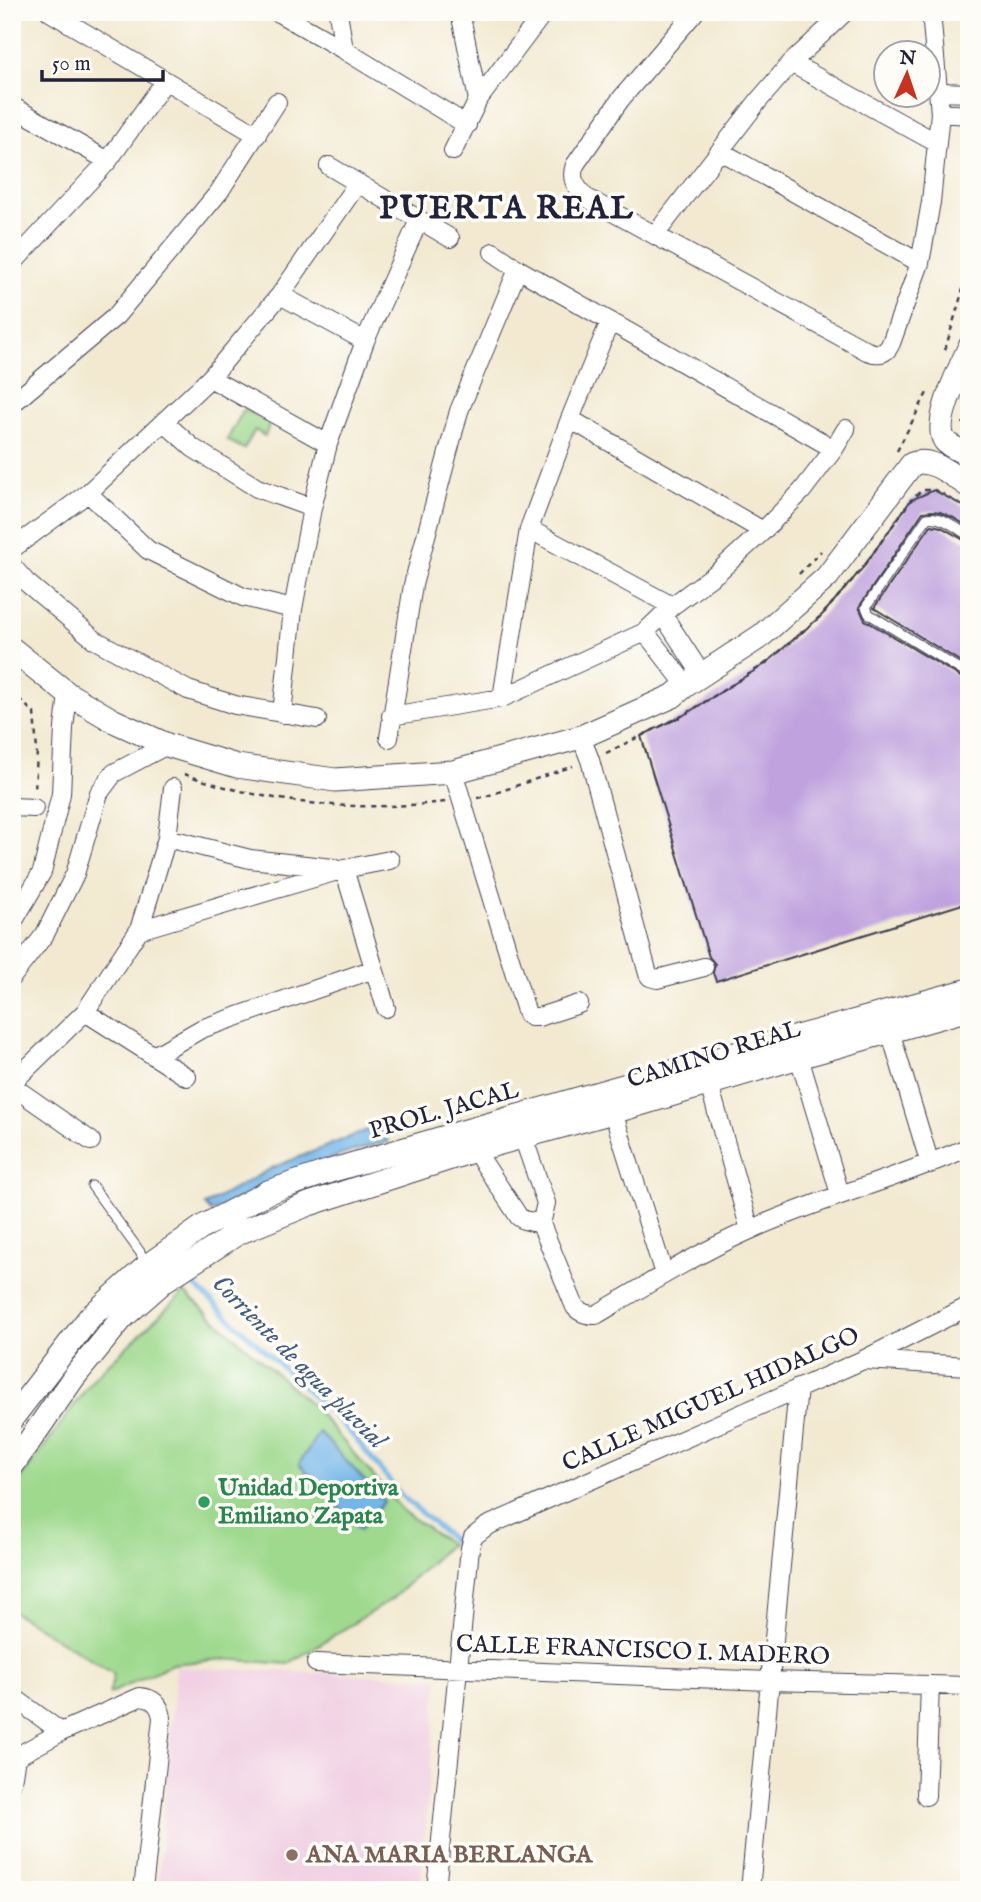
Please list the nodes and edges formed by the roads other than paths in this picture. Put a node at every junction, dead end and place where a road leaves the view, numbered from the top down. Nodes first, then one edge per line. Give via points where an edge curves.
1 (50, 12) edge
2 (277, 12) edge
3 (338, 12) edge
4 (460, 12) edge
5 (544, 12) edge
6 (695, 12) edge
7 (845, 12) edge
8 (931, 12) edge
9 (934, 38) edge
10 (344, 50) junction
11 (791, 63) junction
12 (165, 81) junction
13 (942, 92) edge
14 (969, 93) edge
15 (478, 100) junction
16 (277, 102) dead end
17 (12, 106) edge
18 (940, 108) edge
19 (940, 114) junction
20 (969, 116) edge
21 (467, 125) junction
22 (257, 135) junction
23 (937, 143) junction
24 (453, 151) dead end
25 (720, 151) junction
26 (108, 161) junction
27 (329, 166) dead end
28 (357, 184) junction
29 (419, 220) junction
30 (655, 235) junction
31 (450, 237) dead end
32 (493, 252) dead end
33 (16, 254) edge
34 (920, 263) junction
35 (518, 269) junction
36 (280, 295) junction
37 (610, 321) junction
38 (365, 341) junction
39 (969, 348) edge
40 (210, 378) junction
41 (12, 404) edge
42 (570, 419) junction
43 (164, 422) junction
44 (846, 429) dead end
45 (328, 444) junction
46 (834, 449) junction
47 (969, 455) edge
48 (969, 486) edge
49 (88, 492) junction
50 (312, 508) junction
51 (529, 529) junction
52 (763, 531) junction
53 (969, 536) edge
54 (12, 549) edge
55 (12, 566) edge
56 (293, 609) junction
57 (667, 610) junction
58 (645, 632) junction
59 (12, 649) edge
60 (689, 673) junction
61 (969, 675) edge
62 (68, 694) junction
63 (502, 698) junction
64 (282, 714) junction
65 (391, 716) junction
66 (317, 719) dead end
67 (581, 737) junction
68 (389, 738) dead end
69 (167, 745) junction
70 (453, 772) junction
71 (175, 780) road end
72 (12, 807) edge
73 (34, 808) road end
74 (167, 838) junction
75 (390, 860) dead end
76 (344, 869) junction
77 (12, 924) edge
78 (139, 930) junction
79 (704, 967) dead end
80 (374, 969) junction
81 (12, 977) edge
82 (969, 990) edge
83 (579, 1004) dead end
84 (386, 1008) dead end
85 (969, 1009) edge
86 (85, 1013) junction
87 (890, 1031) junction
88 (154, 1056) junction
89 (799, 1056) junction
90 (187, 1077) dead end
91 (709, 1084) junction
92 (12, 1085) edge
93 (614, 1112) junction
94 (523, 1137) junction
95 (91, 1141) dead end
96 (471, 1141) junction
97 (969, 1147) edge
98 (930, 1164) junction
99 (92, 1186) dead end
100 (840, 1194) junction
101 (541, 1224) junction
102 (750, 1230) junction
103 (147, 1266) junction
104 (664, 1274) junction
105 (969, 1306) edge
106 (863, 1360) junction
107 (969, 1366) edge
108 (798, 1388) junction
109 (14, 1412) edge
110 (12, 1466) edge
111 (316, 1663) dead end
112 (458, 1668) junction
113 (769, 1681) junction
114 (930, 1685) junction
115 (969, 1686) edge
116 (12, 1696) edge
117 (61, 1732) junction
118 (14, 1758) edge
119 (12, 1782) edge
120 (926, 1796) dead end
121 (143, 1890) edge
122 (436, 1890) edge
123 (750, 1890) edge

1 - 12 street
2 - 10 street
3 - 10 street
4 - 15 street
5 - 15 street
6 - 30 street via 620,100 572,172 584,197
7 - 11 street
8 - 9 street
10 - 21 street
11 - 23 street
11 - 25 street
12 - 22 street
12 - 26 street
13 - 14 street
15 - 21 street
16 - 22 street
17 - 26 street
18 - 19 street
19 - 20 street
19 - 23 street
21 - 24 street
22 - 41 street via 219,192 116,316
23 - 34 street
25 - 30 street
25 - 34 street
26 - 33 street
27 - 28 street
28 - 29 street
28 - 36 street
29 - 31 street
29 - 38 street
30 - 34 street via 874,354 888,351
32 - 35 street
35 - 37 street
35 - 65 street via 459,411 413,585
36 - 38 street
36 - 40 street
37 - 42 street
37 - 46 street
38 - 45 street
39 - 47 street via 941,422 947,443
40 - 43 street
40 - 45 street
42 - 51 street
42 - 52 street
43 - 49 street
43 - 50 street via 193,448 257,488
44 - 46 street
45 - 50 street
46 - 52 street
48 - 60 street via 924,461 912,464 827,577 761,636
49 - 54 street
49 - 56 street via 148,550 243,597
50 - 56 street
51 - 57 street
51 - 63 street
52 - 57 street
53 - 61 lane via 940,519 928,518 866,607 869,614
55 - 64 street via 95,640 188,690
56 - 64 street
57 - 58 street
57 - 60 street
58 - 60 street
58 - 63 street
59 - 62 street
60 - 67 street via 673,696
62 - 69 street
62 - 77 street via 61,794 42,872
63 - 65 street
64 - 66 street
65 - 68 street
67 - 70 street
67 - 79 street via 648,974 657,979
69 - 70 street via 237,766 335,780
69 - 81 street via 114,773 99,793 75,874 46,934
70 - 83 street via 527,1014 540,1017
71 - 74 street
72 - 73 street
74 - 76 street via 250,859
74 - 78 street
75 - 76 street
76 - 78 street
76 - 80 street
78 - 86 street
80 - 84 street
80 - 88 street via 201,1029
82 - 96 street, PROL. JACAL via 742,1052
85 - 87 street, CAMINO REAL
86 - 88 street
86 - 92 street
87 - 89 street, CAMINO REAL
87 - 98 street
88 - 90 street
89 - 91 street, CAMINO REAL
89 - 100 street
91 - 93 street, CAMINO REAL
91 - 102 street
92 - 95 street
93 - 94 street, CAMINO REAL
93 - 104 street
94 - 96 street, CAMINO REAL
94 - 101 street via 546,1203
96 - 101 street via 519,1217
96 - 103 street, PROL. JACAL via 330,1171 268,1192 204,1226
96 - 110 street, PROL. JACAL via 238,1233 165,1280 123,1317
97 - 98 street
98 - 100 street
99 - 103 lane
100 - 102 street
101 - 104 street via 575,1307 582,1313 596,1315
102 - 104 street
103 - 109 street, PROL. JACAL via 90,1317
105 - 106 street, CALLE MIGUEL HIDALGO
106 - 107 street
106 - 108 street, CALLE MIGUEL HIDALGO
108 - 112 street, CALLE MIGUEL HIDALGO via 473,1536
108 - 113 street
111 - 112 street, CALLE FRANCISCO I. MADERO
112 - 113 street, CALLE FRANCISCO I. MADERO
112 - 122 street
113 - 114 street, CALLE FRANCISCO I. MADERO
113 - 123 street
114 - 115 street, CALLE FRANCISCO I. MADERO
114 - 120 street
116 - 117 street
117 - 118 street
117 - 121 street via 139,1697 148,1697 160,1708
118 - 119 street

